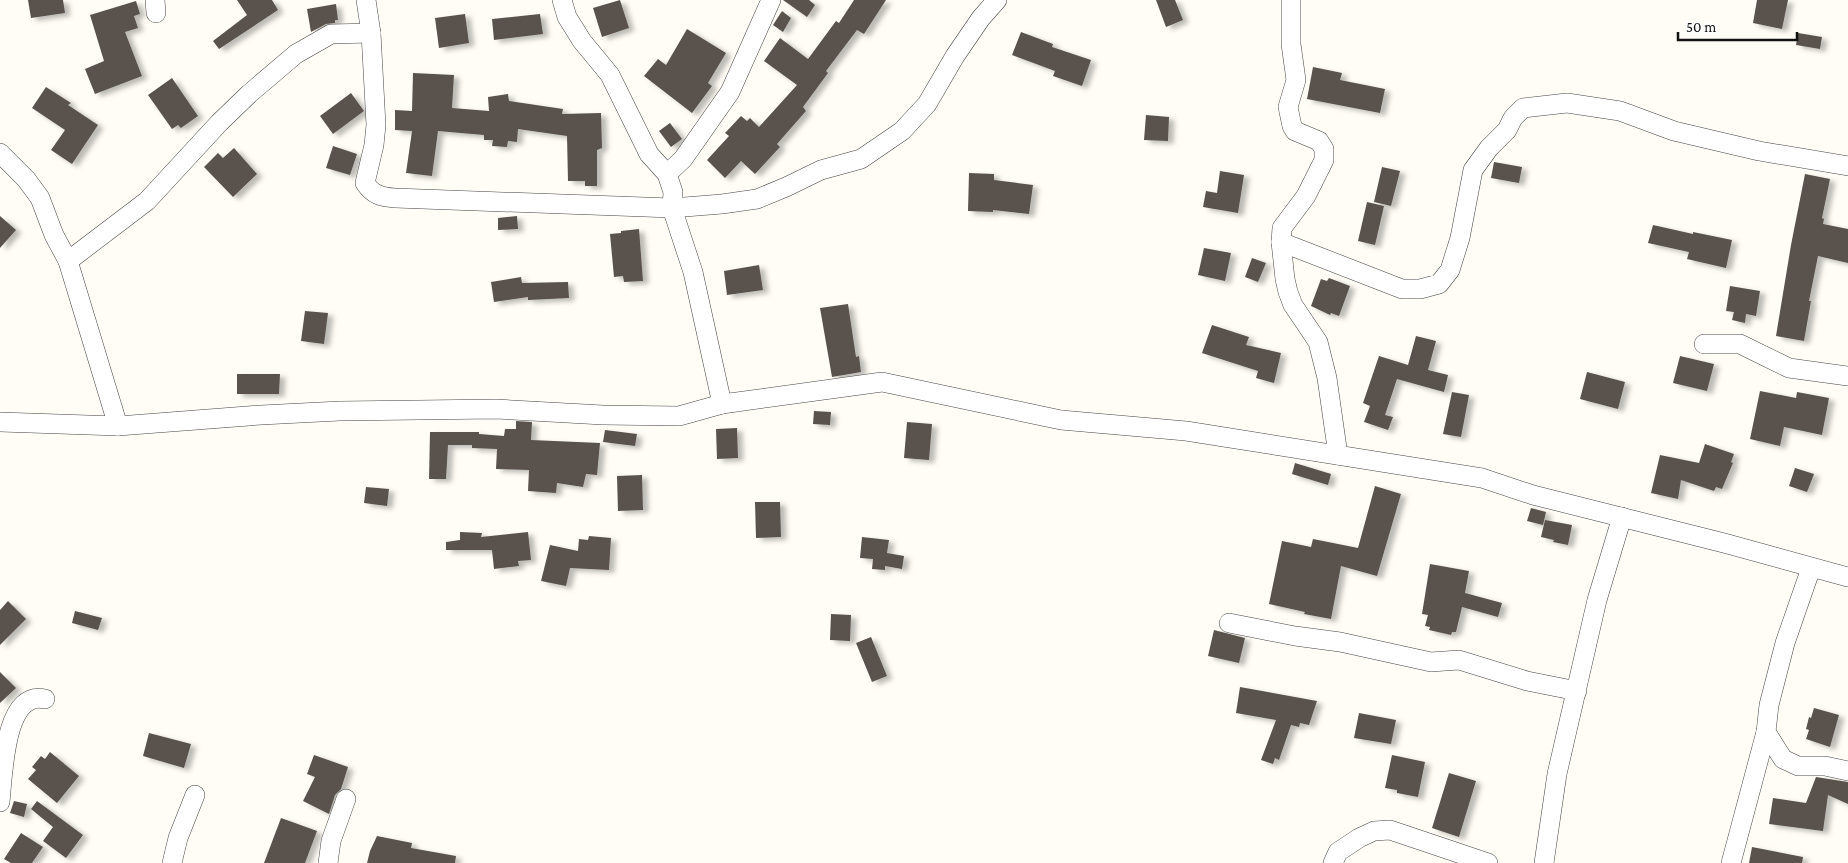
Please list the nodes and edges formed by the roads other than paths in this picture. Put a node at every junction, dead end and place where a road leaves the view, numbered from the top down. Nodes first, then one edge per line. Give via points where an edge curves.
1 (366, 0) edge
2 (562, 0) edge
3 (771, 0) edge
4 (997, 0) edge
5 (1291, 0) edge
6 (372, 33) junction
7 (0, 153) edge
8 (1848, 166) edge
9 (667, 174) junction
10 (672, 208) junction
11 (1281, 242) junction
12 (68, 261) junction
13 (1704, 344) dead end
14 (1848, 376) edge
15 (722, 404) junction
16 (0, 422) edge
17 (118, 426) junction
18 (1338, 455) junction
19 (1622, 517) junction
20 (1811, 568) junction
21 (1848, 577) edge
22 (1229, 623) dead end
23 (1577, 691) junction
24 (45, 699) dead end
25 (1766, 732) junction
26 (1848, 771) edge
27 (194, 795) dead end
28 (346, 799) dead end
29 (0, 802) edge
30 (172, 863) edge
31 (328, 863) edge
32 (1333, 863) edge
33 (1488, 863) edge
34 (1544, 863) edge
35 (1730, 863) edge

1 - 6 street
2 - 9 street via 567,17 582,41 610,75 649,154
3 - 9 street via 730,92 683,160
4 - 10 street via 955,56 927,104 884,145 861,159 820,170 757,199
5 - 11 street via 1290,38 1296,80 1288,107 1290,119 1295,131 1319,141 1324,150 1324,160 1306,196 1282,228
6 - 10 street via 376,125 365,183 371,192 395,198
6 - 12 street via 331,34 296,54 218,124 147,201
7 - 12 street via 40,198
8 - 11 street via 1759,151 1674,131 1620,111 1567,103 1523,108 1473,170 1460,238 1450,270 1438,284 1420,289 1402,288
9 - 10 street via 673,192
10 - 15 street via 693,272
11 - 18 street via 1288,292 1318,342 1327,378
12 - 17 street
13 - 14 street via 1740,344 1789,368
15 - 17 street via 679,416 496,409 340,411
15 - 18 street via 882,382 1061,420 1186,431
16 - 17 street
18 - 19 street via 1482,478
19 - 20 street
19 - 23 street via 1597,600
20 - 21 street
20 - 25 street via 1785,643 1769,705
22 - 23 street via 1431,662 1459,660 1528,681
23 - 34 street via 1557,774
24 - 29 street via 29,700 13,719
25 - 26 street via 1783,759 1798,766 1825,766
25 - 35 street
27 - 30 street
28 - 31 street via 331,841
32 - 33 street via 1338,852 1359,838 1374,831 1390,830

